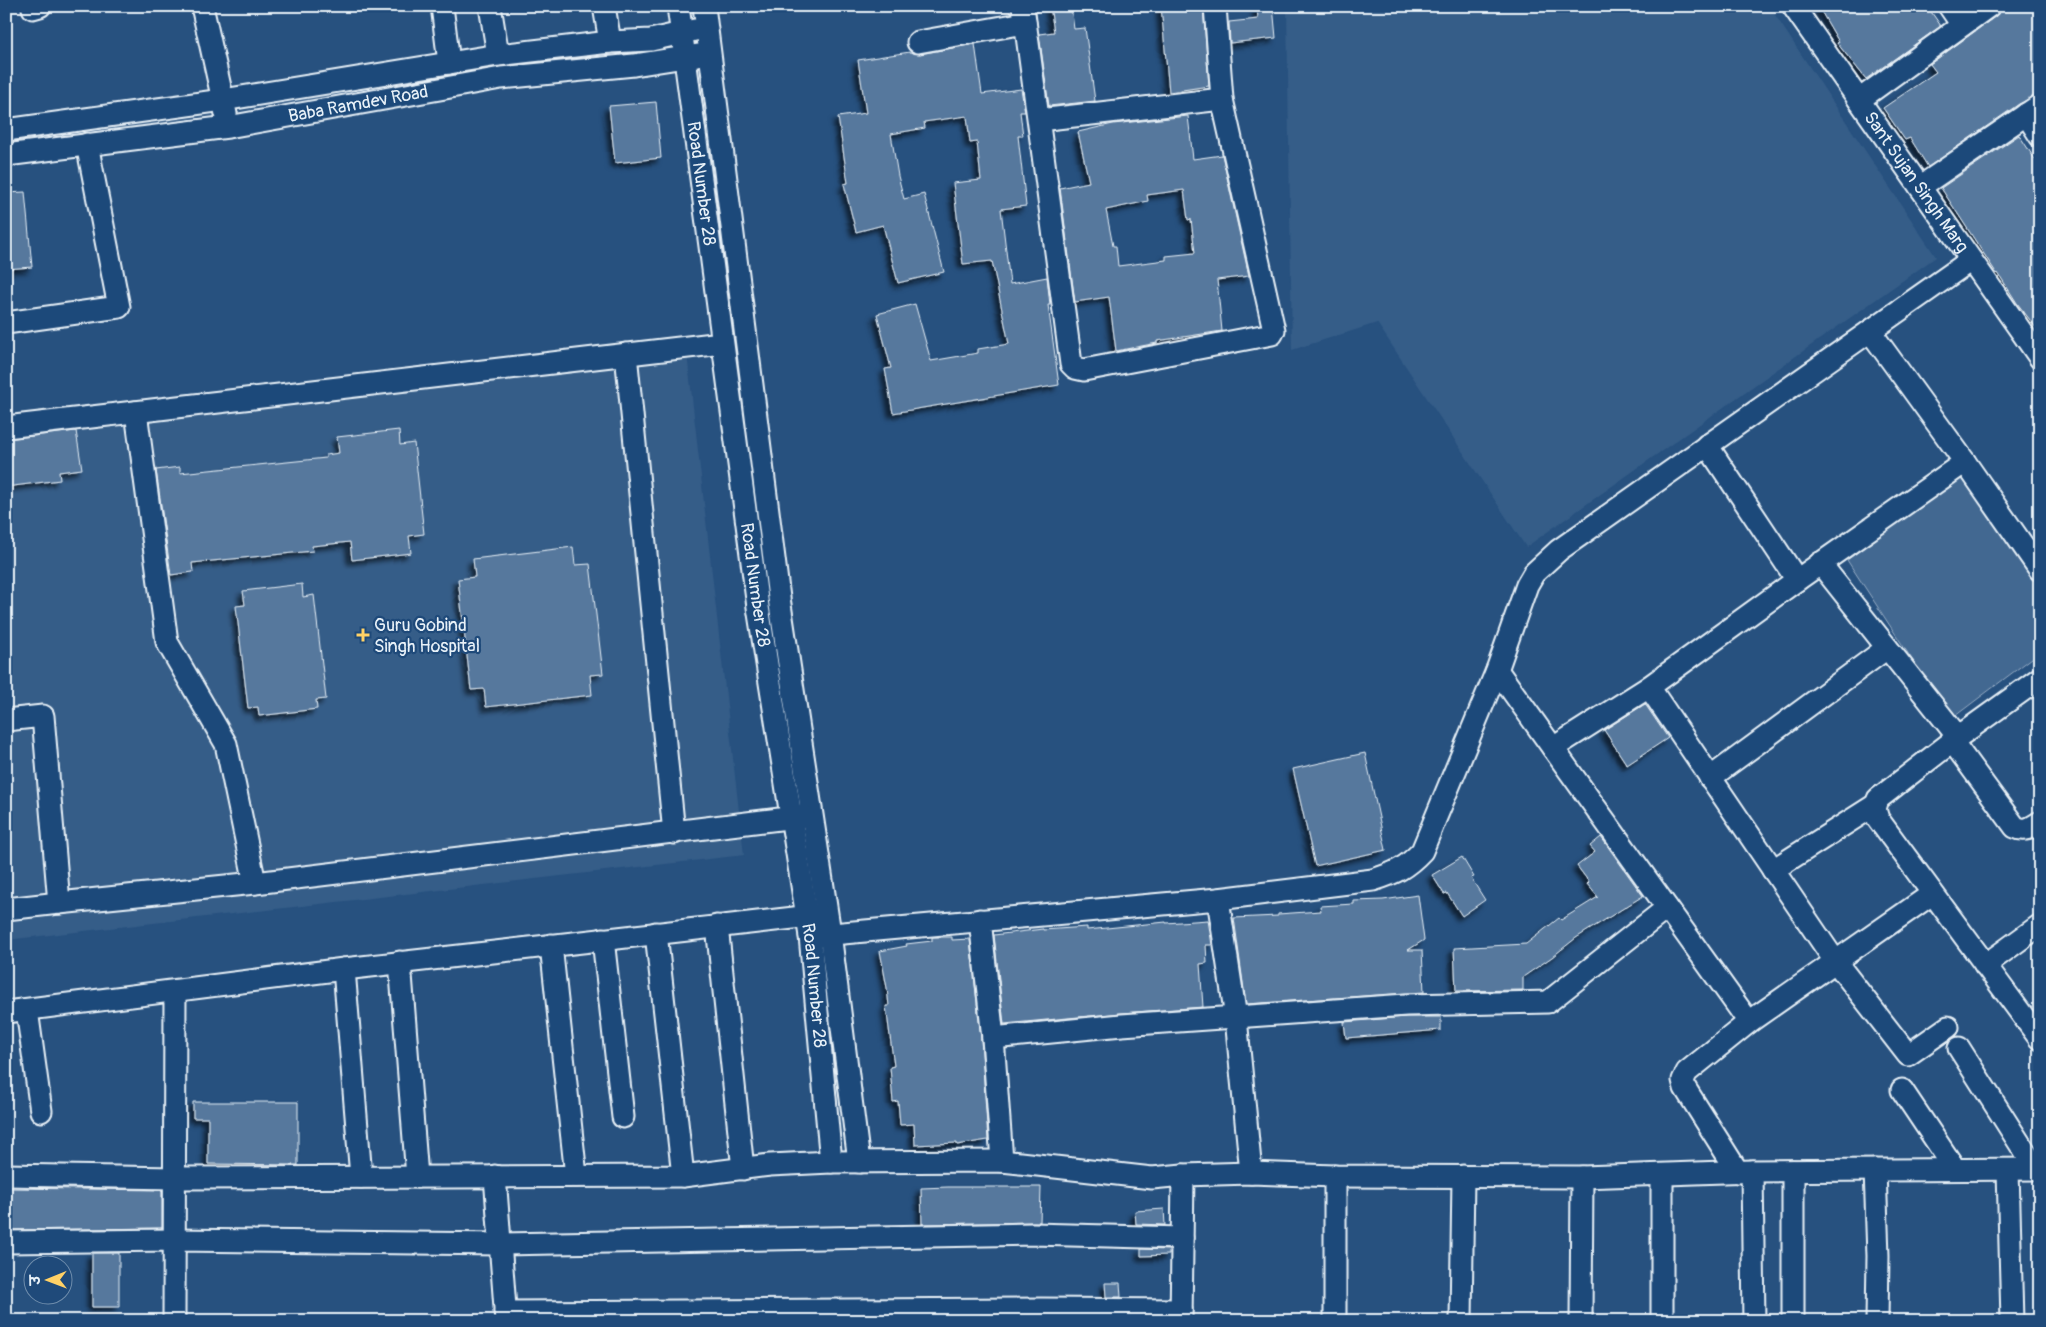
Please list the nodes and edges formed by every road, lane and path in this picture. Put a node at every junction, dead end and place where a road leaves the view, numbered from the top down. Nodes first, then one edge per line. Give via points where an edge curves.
1 (202, 6) edge
2 (442, 6) edge
3 (490, 6) edge
4 (604, 6) edge
5 (678, 6) edge
6 (1215, 6) edge
7 (1794, 6) edge
8 (1949, 6) edge
9 (1989, 6) edge
10 (1024, 14) edge
11 (706, 17) edge
12 (1962, 25) junction
13 (682, 34) junction
14 (610, 42) junction
15 (918, 42) dead end
16 (710, 52) junction
17 (498, 55) junction
18 (685, 58) junction
19 (450, 63) junction
20 (1222, 99) junction
21 (223, 100) junction
22 (1859, 100) junction
23 (2033, 110) edge
24 (1038, 120) junction
25 (228, 127) junction
26 (6, 130) edge
27 (2040, 136) edge
28 (87, 144) junction
29 (6, 154) edge
30 (1920, 187) junction
31 (1971, 260) junction
32 (6, 324) edge
33 (1870, 331) junction
34 (722, 343) junction
35 (626, 354) junction
36 (2040, 358) edge
37 (136, 412) junction
38 (6, 427) edge
39 (1707, 445) junction
40 (1965, 462) junction
41 (1820, 563) junction
42 (2040, 570) edge
43 (1797, 580) junction
44 (1887, 648) junction
45 (1497, 670) junction
46 (2040, 678) edge
47 (1649, 687) junction
48 (6, 720) edge
49 (1955, 739) junction
50 (1553, 748) junction
51 (1710, 778) junction
52 (1875, 804) junction
53 (812, 815) junction
54 (791, 818) junction
55 (2037, 832) edge
56 (674, 833) junction
57 (1773, 870) junction
58 (255, 883) junction
59 (1932, 894) junction
60 (1218, 900) junction
61 (59, 903) junction
62 (6, 908) edge
63 (1667, 908) junction
64 (980, 920) junction
65 (2040, 924) edge
66 (818, 925) junction
67 (717, 926) junction
68 (656, 933) junction
69 (603, 939) junction
70 (550, 945) junction
71 (1835, 961) junction
72 (400, 962) junction
73 (1985, 966) junction
74 (344, 968) junction
75 (175, 990) junction
76 (17, 1011) edge
77 (1236, 1018) junction
78 (1749, 1022) junction
79 (1948, 1027) dead end
80 (993, 1038) junction
81 (2040, 1039) edge
82 (1959, 1048) dead end
83 (1902, 1090) dead end
84 (41, 1111) dead end
85 (623, 1117) dead end
86 (1002, 1161) junction
87 (831, 1162) junction
88 (860, 1162) junction
89 (743, 1169) junction
90 (1955, 1169) junction
91 (2038, 1169) edge
92 (1875, 1170) junction
93 (2008, 1170) junction
94 (1793, 1171) junction
95 (1745, 1172) junction
96 (1251, 1173) junction
97 (6, 1175) edge
98 (1183, 1175) junction
99 (1662, 1175) junction
100 (495, 1176) junction
101 (576, 1176) junction
102 (683, 1176) junction
103 (1335, 1176) junction
104 (1464, 1176) junction
105 (361, 1177) junction
106 (416, 1177) junction
107 (1582, 1177) junction
108 (174, 1178) junction
109 (1182, 1238) junction
110 (174, 1240) junction
111 (6, 1242) edge
112 (500, 1244) junction
113 (1181, 1315) edge
114 (506, 1316) edge
115 (174, 1321) edge
116 (1335, 1321) edge
117 (1461, 1321) edge
118 (1581, 1321) edge
119 (1662, 1321) edge
120 (1754, 1321) edge
121 (1793, 1321) edge
122 (1877, 1321) edge
123 (2012, 1321) edge

1 - 21 street
2 - 19 street
3 - 17 street
4 - 14 street
5 - 13 street, Road Number 28
6 - 20 street
7 - 22 street, Sant Sujan Singh Marg
8 - 12 street
9 - 12 street
10 - 15 street
10 - 24 street
11 - 13 street
11 - 16 street, Road Number 28
12 - 22 street
13 - 14 street via 651,40
13 - 18 street, Road Number 28
14 - 17 street
16 - 18 street, Baba Ramdev Road
16 - 53 street, Road Number 28 via 779,598
17 - 19 street
18 - 25 street, Baba Ramdev Road via 501,78
18 - 34 street, Road Number 28
19 - 21 street
20 - 24 street
20 - 24 street via 1274,330 1272,334 1084,370 1071,364
21 - 25 street
21 - 26 street
22 - 30 street, Sant Sujan Singh Marg
23 - 27 street
23 - 30 street
25 - 28 street, Baba Ramdev Road
28 - 29 street, Baba Ramdev Road
28 - 32 street via 119,307
30 - 31 street, Sant Sujan Singh Marg
31 - 33 street
31 - 36 street, Sant Sujan Singh Marg
33 - 39 street
33 - 40 street
34 - 35 street
34 - 54 street, Road Number 28
35 - 37 street
35 - 56 street
37 - 38 street
37 - 58 street via 167,642 226,744
39 - 43 street
39 - 45 street via 1558,550 1534,573
40 - 41 street
40 - 42 street
41 - 43 street
41 - 44 street
43 - 47 street
44 - 49 street
44 - 51 street
45 - 50 street
45 - 60 street via 1422,851 1410,863 1373,880
46 - 49 street
47 - 50 street
47 - 51 street
48 - 61 street via 43,716
49 - 52 street
49 - 55 street via 2014,827
50 - 63 street
51 - 57 street
52 - 57 street
52 - 59 street via 1878,819
53 - 54 street
53 - 66 street, Road Number 28
54 - 56 street
54 - 66 street, Road Number 28
56 - 58 street
57 - 71 street
58 - 61 street
59 - 71 street
59 - 73 street
60 - 64 street
60 - 77 street
61 - 62 street
63 - 77 street via 1548,1002 1406,1005
63 - 78 street
64 - 66 street
64 - 80 street
65 - 73 street
66 - 67 street
66 - 87 street, Road Number 28
66 - 88 street, Road Number 28
67 - 68 street
67 - 89 street
68 - 69 street
68 - 102 street
69 - 70 street
69 - 85 street
70 - 72 street
70 - 101 street
71 - 78 street
71 - 79 street via 1908,1056
72 - 74 street
72 - 106 street
73 - 81 street
74 - 75 street
74 - 105 street
75 - 76 street
75 - 108 street
76 - 84 street
77 - 80 street
77 - 96 street
78 - 95 street via 1687,1072 1683,1080 1685,1088
80 - 86 street
82 - 91 street
83 - 90 street
86 - 88 street
86 - 98 street via 1152,1178
87 - 88 street
87 - 89 street
89 - 102 street
90 - 92 street
90 - 93 street
91 - 93 street
92 - 94 street
92 - 122 street
93 - 123 street
94 - 95 street
94 - 121 street
95 - 99 street
95 - 120 street
96 - 98 street
96 - 103 street
97 - 108 street
98 - 109 street
99 - 107 street
99 - 119 street
100 - 101 street
100 - 106 street
100 - 112 street
101 - 102 street
103 - 104 street
103 - 116 street
104 - 107 street
104 - 117 street
105 - 106 street
105 - 108 street
107 - 118 street
108 - 110 street
109 - 112 street via 1033,1234
109 - 113 street
110 - 111 street
110 - 112 street
110 - 115 street
112 - 114 street
113 - 114 street via 1041,1309

